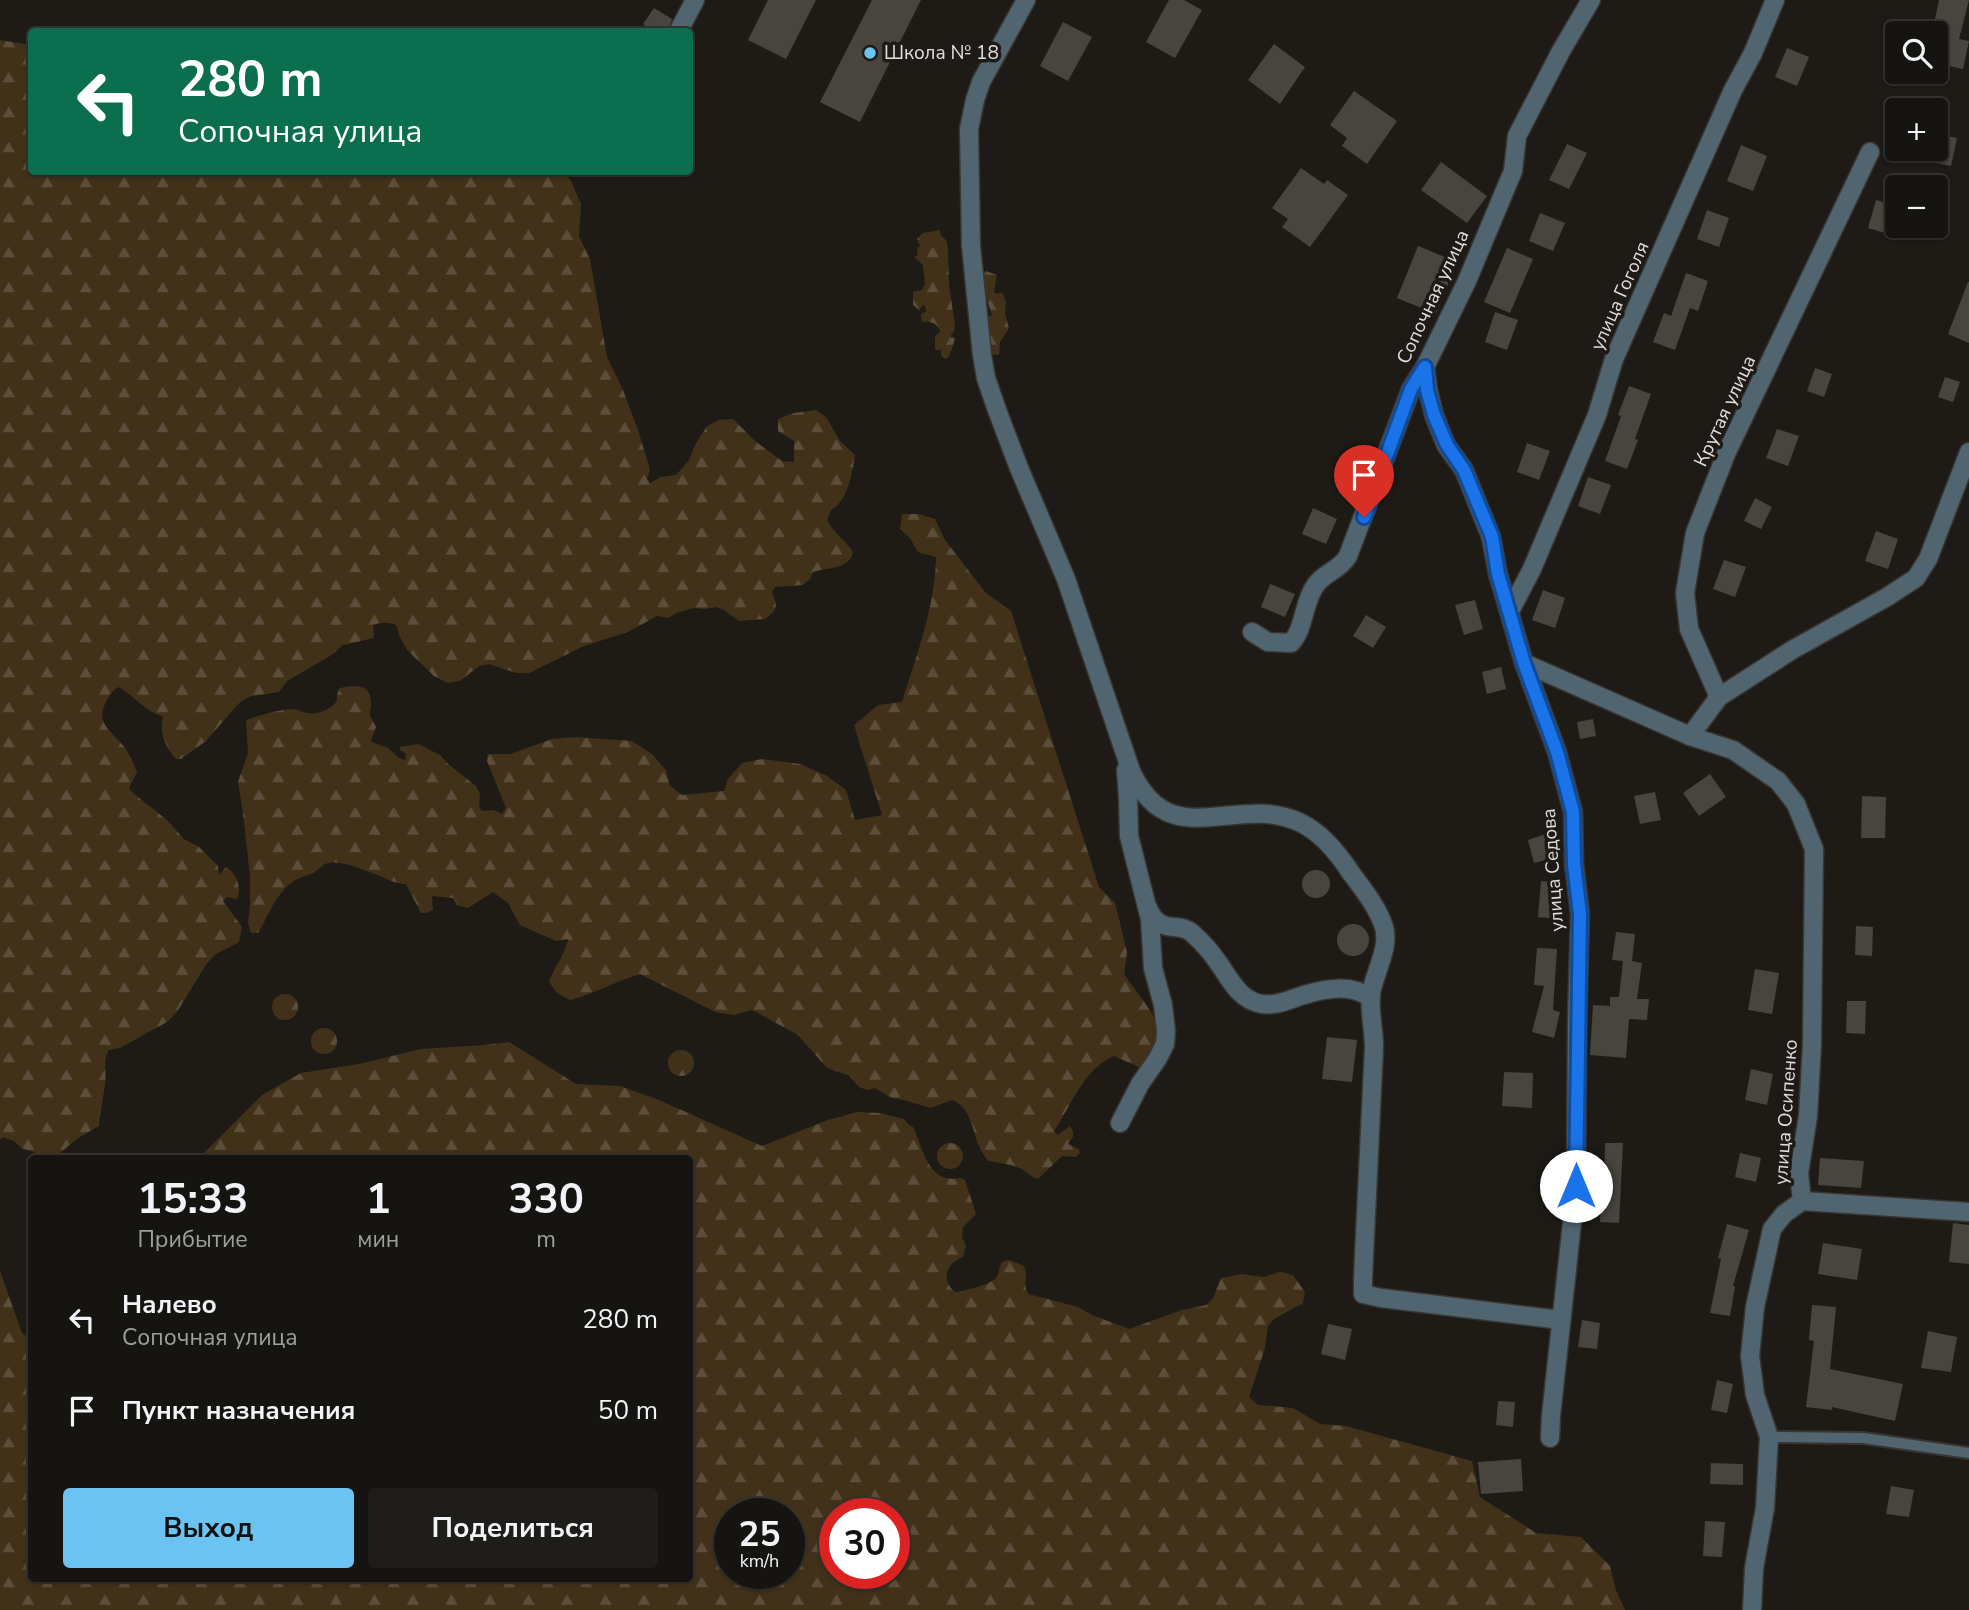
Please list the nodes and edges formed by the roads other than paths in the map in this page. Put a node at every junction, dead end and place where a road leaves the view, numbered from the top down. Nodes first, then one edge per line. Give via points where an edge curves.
1 (695, 0) edge
2 (1026, 0) edge
3 (1591, 0) edge
4 (1774, 0) edge
5 (680, 28) edge
6 (1870, 152) dead end
7 (1425, 367) junction
8 (1969, 452) edge
9 (1510, 611) junction
10 (1252, 632) dead end
11 (1524, 663) junction
12 (1719, 697) junction
13 (1690, 736) junction
14 (1120, 739) junction
15 (1147, 908) junction
16 (1371, 998) junction
17 (1120, 1124) dead end
18 (1802, 1201) junction
19 (1969, 1212) edge
20 (1561, 1320) junction
21 (1769, 1437) junction
22 (1550, 1438) dead end
23 (1969, 1453) edge
24 (1752, 1610) edge

1 - 5 street
2 - 14 street via 981,82 969,129 971,246 979,338 992,397 1066,579
3 - 7 street, Сопочная улица via 1517,136 1513,171
4 - 9 street, улица Гоголя via 1614,359 1597,415
6 - 12 street, Крутая улица via 1726,454 1695,533 1685,593 1689,629
7 - 9 street, улица Седова via 1433,412 1492,537
7 - 10 street, Сопочная улица via 1411,389 1350,551 1340,566 1314,587 1295,638 1288,644 1273,643
8 - 12 street via 1928,559 1916,578
9 - 11 street, улица Седова
11 - 13 street
11 - 20 street, улица Седова via 1557,752 1573,812 1580,914 1576,1186
12 - 13 street
13 - 18 street, улица Осипенко via 1733,750 1777,781 1796,804 1814,849 1812,1045 1799,1173
14 - 15 street via 1128,784 1129,836
14 - 16 street via 1141,789 1171,814 1194,819 1236,813 1275,815 1304,825 1334,849 1384,929
15 - 16 street via 1164,926 1180,926 1192,933 1250,1000 1275,1004 1349,988
15 - 17 street via 1165,1044
16 - 20 street via 1374,1048 1363,1294
18 - 19 street
18 - 21 street, улица Осипенко via 1772,1229 1755,1307 1750,1356 1755,1395
20 - 22 street, улица Седова
21 - 23 lane via 1863,1438
21 - 24 street, улица Осипенко

